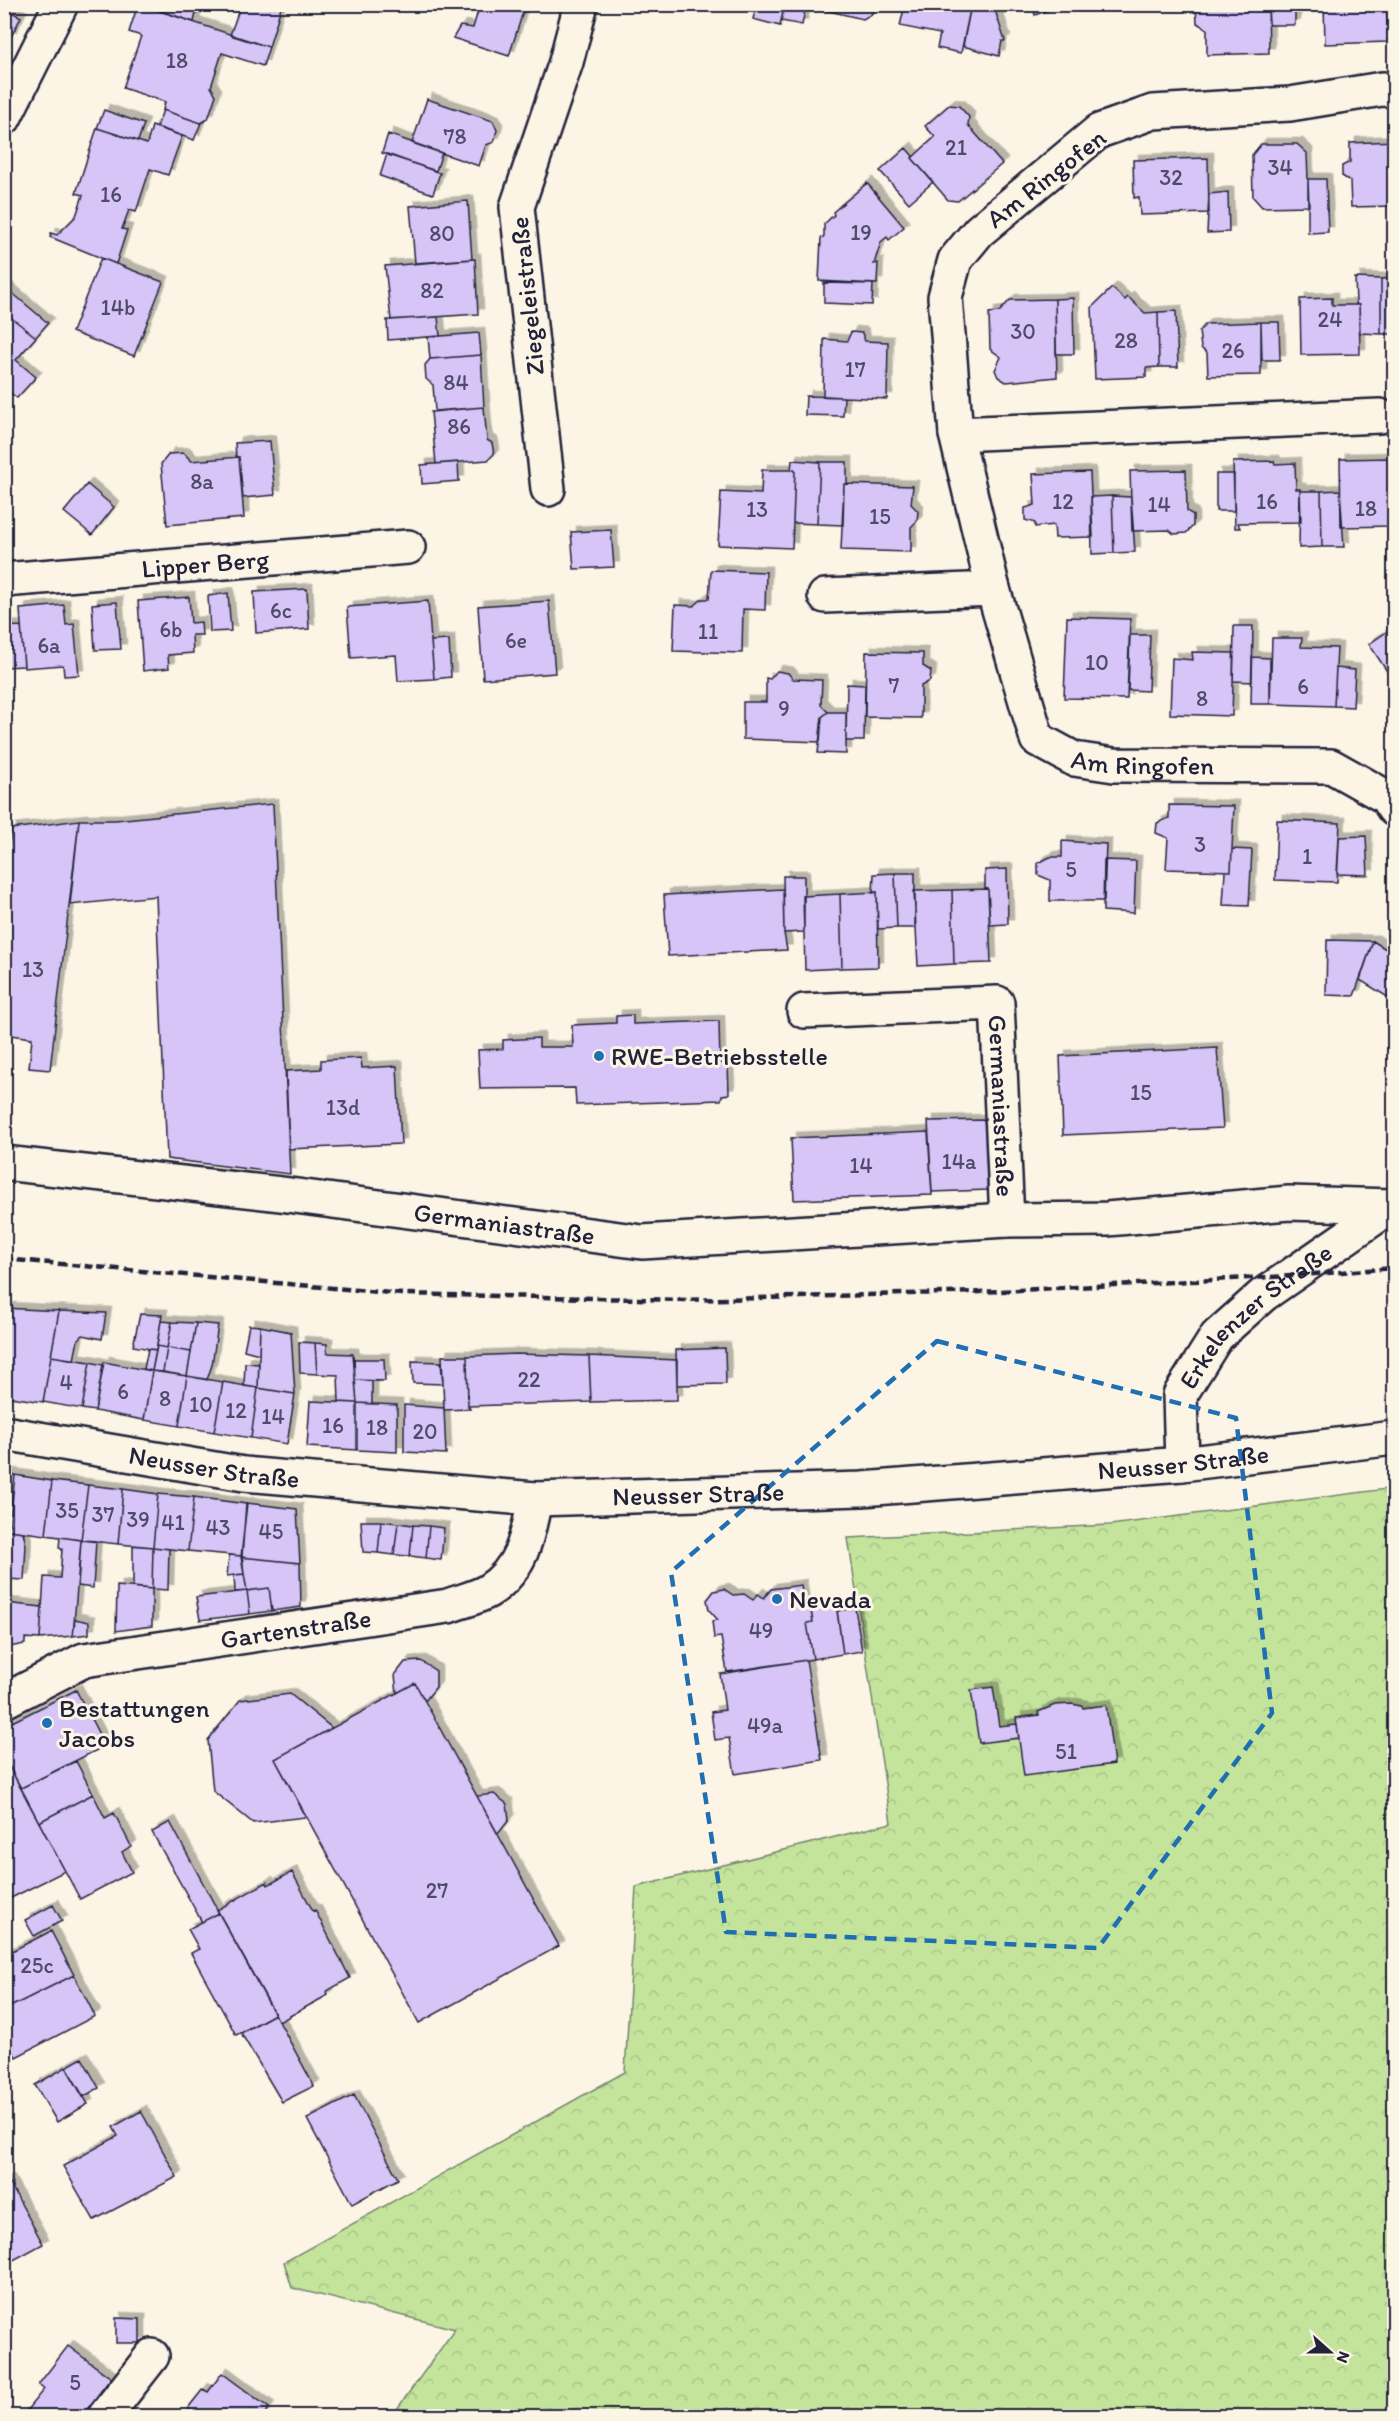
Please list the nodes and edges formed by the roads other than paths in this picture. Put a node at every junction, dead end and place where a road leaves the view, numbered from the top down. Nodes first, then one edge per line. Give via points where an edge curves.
1 (61, 4) edge
2 (581, 4) edge
3 (1395, 90) edge
4 (4, 118) edge
5 (1380, 416) dead end
6 (956, 434) junction
7 (548, 489) dead end
8 (408, 547) dead end
9 (4, 580) edge
10 (993, 589) junction
11 (825, 596) dead end
12 (1395, 809) edge
13 (804, 1011) dead end
14 (4, 1163) edge
15 (1393, 1205) edge
16 (1006, 1220) junction
17 (4, 1433) edge
18 (1395, 1438) edge
19 (1182, 1464) junction
20 (536, 1499) junction
21 (4, 1701) edge
22 (152, 2356) dead end
23 (105, 2416) edge

1 - 4 street
2 - 7 street, Ziegeleistraße via 566,62 517,207
3 - 6 street, Am Ringofen via 1290,104 1153,112 1100,131 979,231 955,260 945,297
5 - 6 street
6 - 10 street, Am Ringofen
8 - 9 street, Lipper Berg
10 - 11 street
10 - 12 street, Am Ringofen via 1037,739 1046,744 1074,759 1114,765 1331,766 1386,796
13 - 16 street, Germaniastraße via 997,1003
14 - 16 street, Germaniastraße via 282,1194 642,1242
15 - 16 street, Germaniastraße via 1289,1203 1107,1219
15 - 19 street, Erkelenzer Straße via 1263,1295 1217,1336 1180,1395
17 - 20 street, Neusser Straße via 244,1473
18 - 19 street, Neusser Straße
19 - 20 street, Neusser Straße via 862,1489
20 - 21 street, Gartenstraße via 527,1544 503,1580 486,1593 448,1606 84,1660
22 - 23 street

